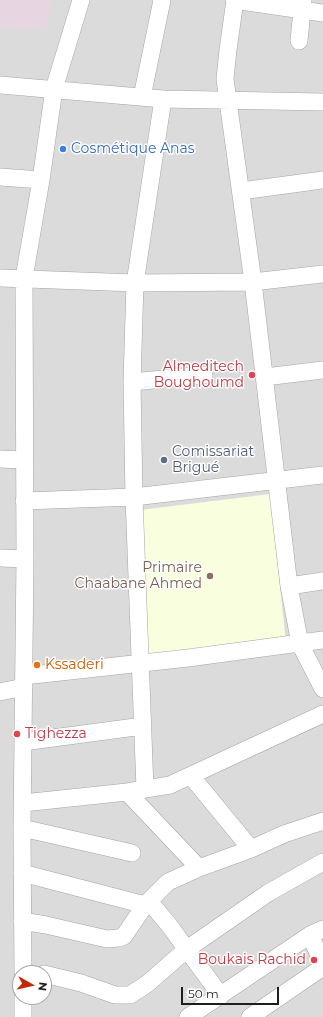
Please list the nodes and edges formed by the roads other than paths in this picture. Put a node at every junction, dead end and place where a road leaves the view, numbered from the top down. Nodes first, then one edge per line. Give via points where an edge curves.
1 (81, 0) edge
2 (162, 0) edge
3 (235, 0) edge
4 (302, 5) edge
5 (323, 13) edge
6 (298, 41) dead end
7 (0, 84) edge
8 (54, 89) junction
9 (142, 97) junction
10 (163, 99) junction
11 (227, 100) junction
12 (323, 102) edge
13 (0, 177) edge
14 (41, 180) junction
15 (323, 180) edge
16 (241, 191) junction
17 (323, 274) edge
18 (0, 278) edge
19 (24, 278) junction
20 (253, 282) junction
21 (135, 283) junction
22 (323, 370) edge
23 (204, 375) dead end
24 (265, 377) junction
25 (132, 382) junction
26 (0, 459) edge
27 (24, 460) junction
28 (323, 475) edge
29 (276, 481) junction
30 (134, 497) junction
31 (24, 501) junction
32 (0, 558) edge
33 (25, 559) junction
34 (323, 581) edge
35 (289, 586) junction
36 (323, 640) edge
37 (300, 644) junction
38 (140, 663) junction
39 (24, 682) junction
40 (323, 689) edge
41 (0, 692) edge
42 (323, 714) edge
43 (143, 726) junction
44 (23, 742) junction
45 (191, 776) junction
46 (145, 789) junction
47 (127, 792) junction
48 (22, 803) junction
49 (323, 821) edge
50 (22, 828) junction
51 (252, 849) junction
52 (132, 853) dead end
53 (323, 862) edge
54 (199, 868) junction
55 (22, 873) junction
56 (147, 903) junction
57 (22, 921) junction
58 (317, 932) edge
59 (187, 949) junction
60 (23, 965) edge
61 (323, 965) edge
62 (52, 976) edge
63 (221, 996) junction
64 (23, 1005) edge
65 (23, 1017) edge
66 (188, 1017) edge
67 (250, 1017) edge

1 - 8 street
2 - 9 street
3 - 4 street
3 - 11 street via 226,62
4 - 5 street
4 - 6 street
7 - 8 street
8 - 9 street
8 - 14 street
9 - 10 street
10 - 11 street
10 - 21 street
11 - 12 street
11 - 16 street
13 - 14 street
14 - 19 street
15 - 16 street
16 - 20 street
17 - 20 street
18 - 19 street
19 - 21 street
19 - 27 street
20 - 21 street
20 - 24 street
21 - 25 street
22 - 24 street
23 - 25 street
24 - 29 street
25 - 30 street
26 - 27 street
27 - 31 street
28 - 29 street
29 - 30 street
29 - 35 street
30 - 31 street
30 - 38 street
31 - 33 street
32 - 33 street
33 - 39 street
34 - 35 street
35 - 37 street
36 - 37 street
37 - 38 street
37 - 40 street
38 - 39 street
38 - 43 street
39 - 41 street
39 - 44 street
42 - 45 street
43 - 44 street
43 - 46 street
44 - 48 street
45 - 46 street
45 - 51 street
46 - 47 street
47 - 48 street
47 - 54 street
48 - 50 street
49 - 51 street via 284,834
50 - 52 street
50 - 55 street
51 - 54 street
53 - 59 street via 268,893
54 - 56 street via 168,882
55 - 56 street
55 - 57 street
56 - 57 street via 124,936 114,939
56 - 59 street
57 - 60 street
58 - 61 street
58 - 63 street
59 - 62 street via 147,984 130,995 116,995
59 - 63 street
61 - 67 street
63 - 66 street
64 - 65 street

